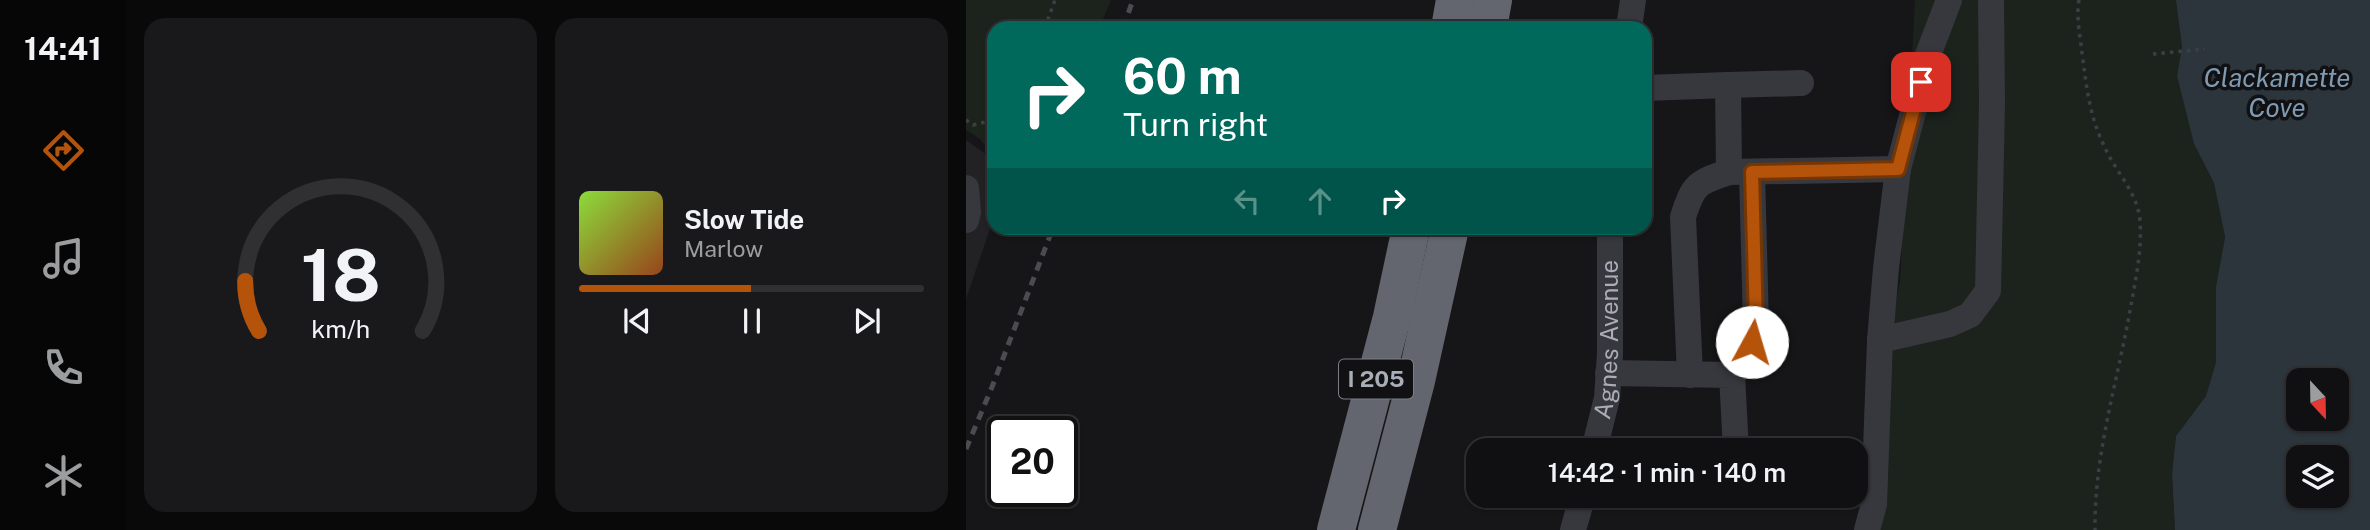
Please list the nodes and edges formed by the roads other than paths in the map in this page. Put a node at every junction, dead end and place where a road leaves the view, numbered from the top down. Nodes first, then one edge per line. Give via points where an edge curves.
1 (1455, 0) edge
2 (1493, 0) edge
3 (1633, 0) edge
4 (1949, 0) edge
5 (1991, 0) edge
6 (1451, 21) edge
7 (1489, 21) edge
8 (1630, 21) edge
9 (1801, 83) dead end
10 (1728, 85) junction
11 (1652, 88) edge
12 (1898, 169) junction
13 (1741, 172) junction
14 (966, 188) edge
15 (966, 220) edge
16 (1410, 235) edge
17 (1448, 235) edge
18 (1610, 235) edge
19 (1880, 340) junction
20 (1608, 373) junction
21 (1690, 375) junction
22 (1732, 375) junction
23 (1597, 438) edge
24 (1735, 438) edge
25 (1579, 508) edge
26 (1336, 530) edge
27 (1377, 530) edge
28 (1573, 530) edge
29 (1867, 530) edge

1 - 6 highway
2 - 7 highway
3 - 8 street
4 - 12 street via 1928,55
5 - 19 street via 1988,291 1970,315
9 - 10 street
10 - 11 street
10 - 13 street
12 - 13 street
12 - 19 street
13 - 21 street via 1706,179 1691,192 1683,216
13 - 22 street via 1756,325 1748,359
14 - 15 street
16 - 26 highway, I 205
17 - 27 highway, I 205
18 - 20 street, Agnes Avenue
19 - 29 street via 1874,504
20 - 21 street
20 - 23 street, Agnes Avenue
21 - 22 street
22 - 24 street
25 - 28 street

